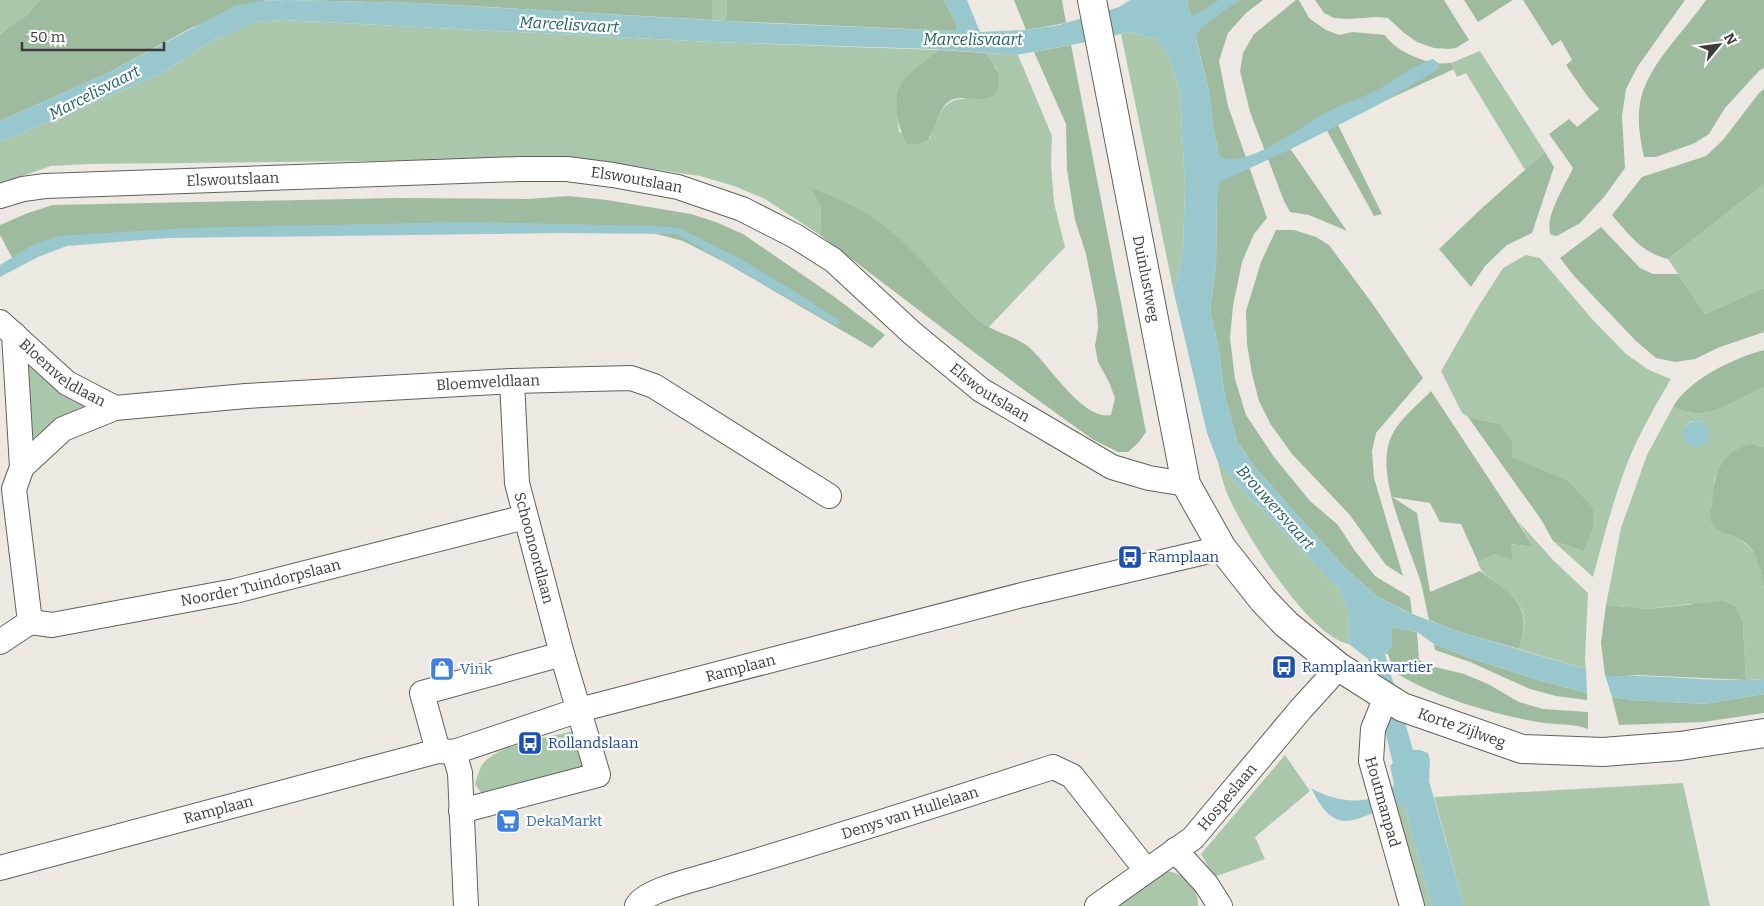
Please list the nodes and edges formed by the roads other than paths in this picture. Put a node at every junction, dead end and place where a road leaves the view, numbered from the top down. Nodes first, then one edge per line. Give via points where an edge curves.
1 (1093, 3) edge
2 (0, 196) edge
3 (7, 328) edge
4 (512, 381) junction
5 (115, 408) junction
6 (22, 467) junction
7 (1186, 484) junction
8 (7, 490) edge
9 (829, 496) dead end
10 (525, 517) junction
11 (1222, 548) junction
12 (30, 622) junction
13 (0, 642) edge
14 (562, 654) junction
15 (1339, 667) junction
16 (1385, 702) junction
17 (579, 710) junction
18 (1764, 733) edge
19 (446, 752) junction
20 (461, 810) junction
21 (1175, 850) junction
22 (0, 868) edge
23 (1146, 870) junction
24 (466, 906) edge
25 (637, 906) edge
26 (1097, 906) edge
27 (1220, 906) edge
28 (1412, 906) edge

1 - 7 main road, Duinlustweg
2 - 7 street, Elswoutslaan via 45,186 529,169 567,169 678,187 742,209 834,260 912,333 981,390 1112,467
3 - 5 street, Bloemveldlaan via 67,383
3 - 6 street
4 - 5 street, Bloemveldlaan via 246,396
4 - 9 street, Bloemveldlaan via 631,378 654,386
4 - 10 street, Schoonoordlaan via 517,483
5 - 6 street, Bloemveldlaan via 63,429
6 - 8 street
7 - 11 main road, Duinlustweg
8 - 12 street
10 - 12 street, Noorder Tuindorpslaan via 235,591 52,625
10 - 14 street, Schoonoordlaan
11 - 15 main road, Korte Zijlweg via 1280,618
11 - 17 street, Ramplaan via 1022,595
12 - 13 street
14 - 17 street, Schoonoordlaan
14 - 19 street via 422,693
15 - 16 main road, Korte Zijlweg
15 - 21 street, Hospeslaan via 1193,838
16 - 18 main road, Korte Zijlweg via 1522,749 1603,752 1680,746
16 - 28 street, Houtmanpad via 1373,728 1371,761
17 - 19 street, Ramplaan
17 - 20 street via 598,775
19 - 20 street via 460,773
19 - 22 street, Ramplaan
20 - 24 street
21 - 23 street, Hospeslaan
21 - 27 street via 1206,884
23 - 25 street, Denys van Hullelaan via 1072,776 1053,767 664,888 639,901
23 - 26 street, Hospeslaan

